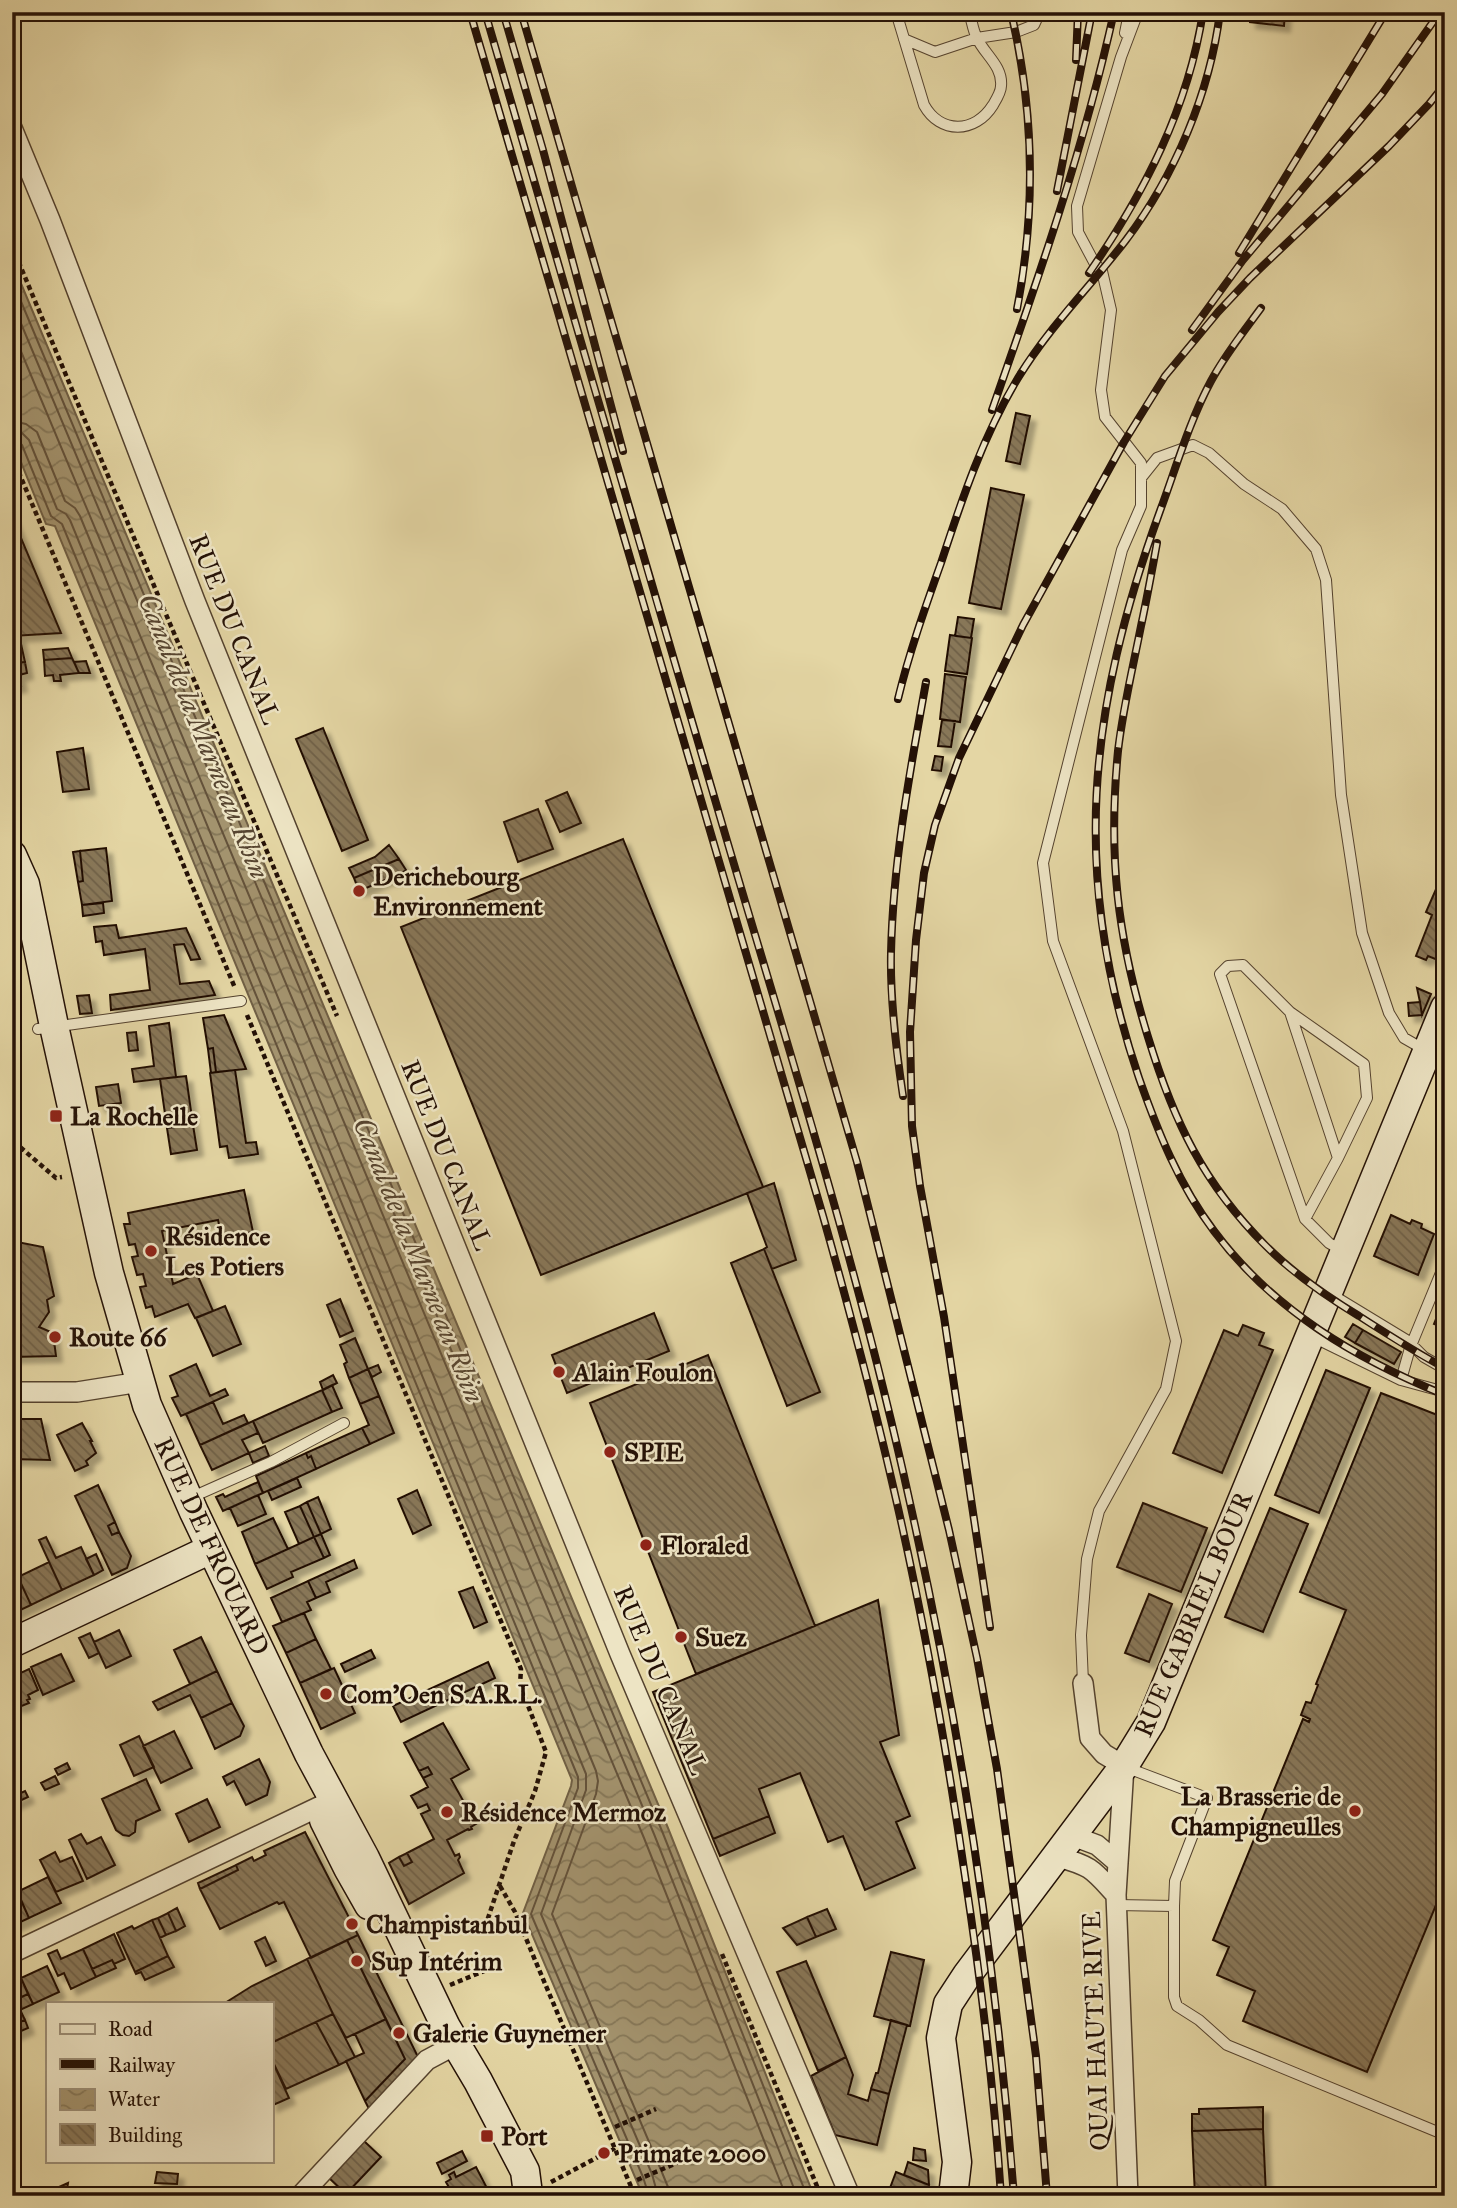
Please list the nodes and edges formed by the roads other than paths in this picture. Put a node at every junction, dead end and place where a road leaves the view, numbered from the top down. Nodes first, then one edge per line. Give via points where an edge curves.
1 (896, 12) edge
2 (969, 12) edge
3 (1040, 12) edge
4 (1126, 12) edge
5 (1138, 12) edge
6 (977, 38) junction
7 (904, 39) junction
8 (1121, 57) junction
9 (12, 128) edge
10 (1141, 478) junction
11 (12, 855) edge
12 (12, 916) edge
13 (241, 1001) road end
14 (1445, 1008) edge
15 (1290, 1012) junction
16 (46, 1028) junction
17 (1434, 1045) edge
18 (1338, 1158) junction
19 (1306, 1219) junction
20 (1345, 1252) junction
21 (1445, 1264) edge
22 (1328, 1292) junction
23 (1311, 1335) junction
24 (1411, 1345) junction
25 (1445, 1369) edge
26 (1401, 1380) junction
27 (132, 1383) junction
28 (12, 1392) edge
29 (1445, 1392) edge
30 (344, 1423) dead end
31 (188, 1499) junction
32 (205, 1552) junction
33 (12, 1643) edge
34 (1083, 1683) joint
35 (1124, 1766) junction
36 (326, 1803) junction
37 (1065, 1846) junction
38 (1118, 1863) junction
39 (1116, 1900) junction
40 (1174, 1906) junction
41 (12, 1953) edge
42 (450, 2048) junction
43 (1445, 2135) edge
44 (534, 2191) edge
45 (300, 2196) edge
46 (850, 2196) edge
47 (953, 2196) edge
48 (1128, 2196) edge

1 - 7 lane
2 - 6 lane
3 - 6 lane via 1034,25
4 - 8 lane
5 - 8 lane
6 - 7 lane via 935,52
6 - 7 lane via 1000,75 1001,88 988,113 971,126 953,127 931,117 924,105
8 - 10 lane via 1077,206 1078,232 1102,271 1111,310 1101,390 1105,417 1141,463
9 - 46 street, RUE DU CANAL via 200,614 594,1590
10 - 17 lane via 1157,458 1193,445 1282,509 1316,549 1326,580 1341,795 1362,933 1390,1013 1404,1038
10 - 34 lane via 1141,506 1122,550 1043,863 1053,941 1123,1131 1176,1341 1166,1389 1099,1511 1087,1559 1081,1635
11 - 16 main road, RUE DE FROUARD via 25,884
12 - 16 main road, RUE DE FROUARD
13 - 16 lane
14 - 17 main road, RUE GABRIEL BOUR
15 - 18 lane
15 - 18 lane via 1364,1064 1367,1098
15 - 19 lane via 1243,965 1228,966 1220,974
16 - 27 main road, RUE DE FROUARD via 109,1273
16 - 27 main road, RUE DE FROUARD via 56,1116 93,1276
17 - 20 main road, RUE GABRIEL BOUR
18 - 19 lane
19 - 20 lane
20 - 22 main road, RUE GABRIEL BOUR
21 - 24 lane
22 - 23 main road, RUE GABRIEL BOUR
22 - 24 lane
23 - 26 lane
23 - 35 main road, RUE GABRIEL BOUR via 1151,1722
24 - 25 lane
24 - 26 lane
26 - 29 lane
27 - 28 street via 77,1392
27 - 31 main road, RUE DE FROUARD via 147,1405
27 - 32 main road, RUE DE FROUARD via 131,1409
30 - 31 lane
31 - 32 main road, RUE DE FROUARD
32 - 33 main road
32 - 36 main road, RUE DE FROUARD via 309,1754
34 - 35 street via 1090,1738
35 - 37 main road, RUE GABRIEL BOUR
35 - 38 street
35 - 40 lane via 1206,1798 1175,1881
36 - 41 street
36 - 42 main road, RUE DE FROUARD via 348,1868
36 - 42 main road, RUE DE FROUARD via 365,1857
37 - 38 street via 1097,1845
37 - 39 street, QUAI HAUTE RIVE via 1092,1869
37 - 47 main road, RUE GABRIEL BOUR via 960,1984 946,2012 941,2038 957,2162
38 - 39 street
39 - 40 lane
39 - 48 street, QUAI HAUTE RIVE
40 - 43 lane via 1177,2006 1227,2045
42 - 44 main road, RUE DE FROUARD via 512,2181
42 - 45 street via 427,2060

